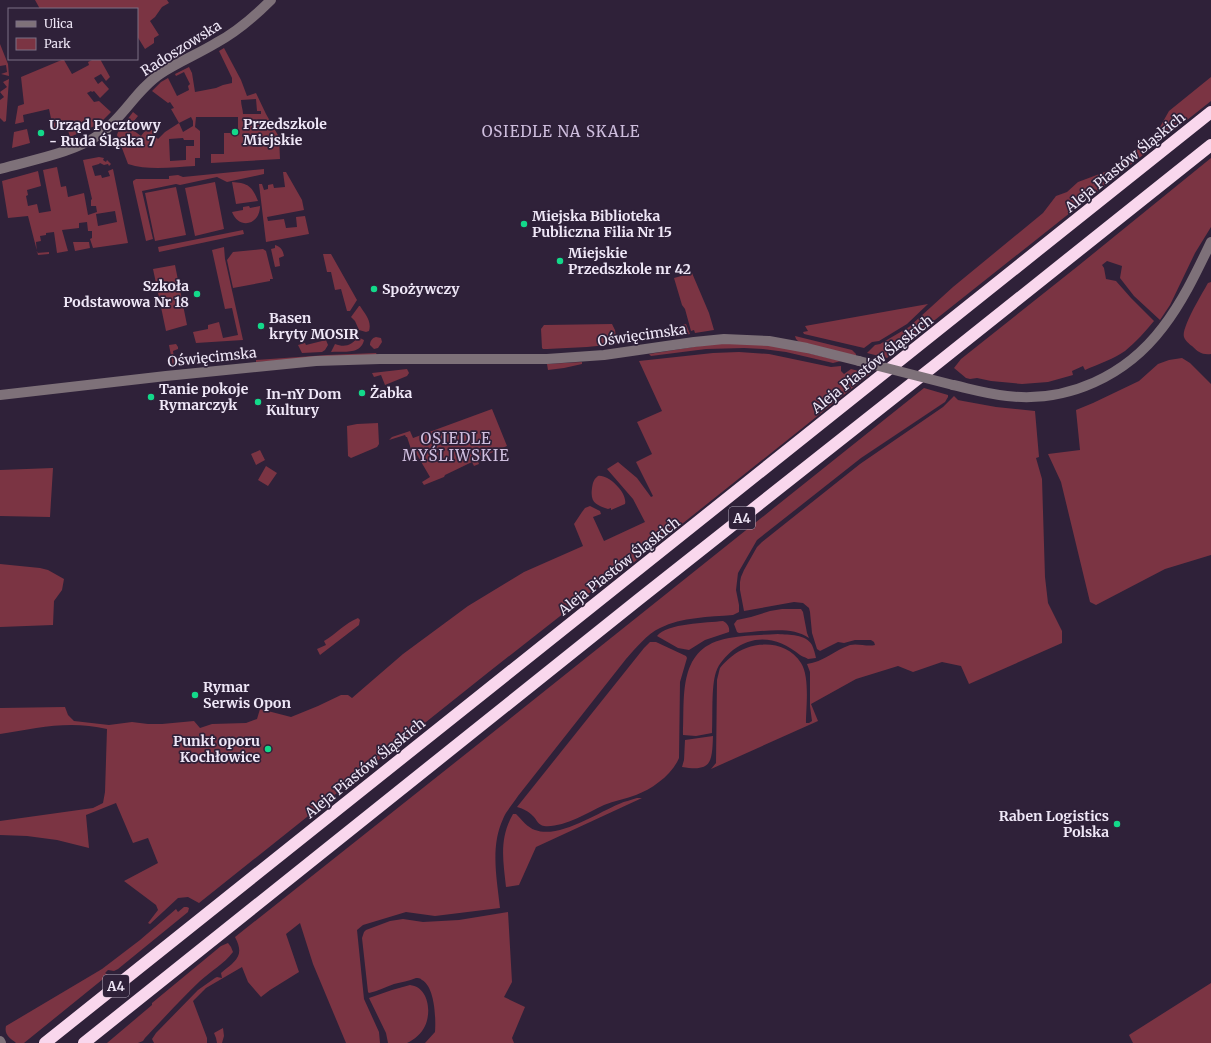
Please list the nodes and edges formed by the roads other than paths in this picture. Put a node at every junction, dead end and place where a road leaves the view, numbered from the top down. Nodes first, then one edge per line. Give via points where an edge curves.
1 (271, 0) edge
2 (1211, 112) edge
3 (1211, 145) edge
4 (0, 169) edge
5 (1211, 242) edge
6 (0, 396) edge
7 (45, 1043) edge
8 (84, 1043) edge

1 - 4 street, Radoszowska via 224,39 149,82 101,134 78,146
2 - 7 highway, Aleja Piastów Śląskich / A4
3 - 8 highway, A4
5 - 6 street, Oświęcimska, bridge via 1181,300 1163,327 1142,350 1111,375 1094,384 1068,392 1037,396 988,394 807,348 769,341 724,339 604,355 547,359 316,361

